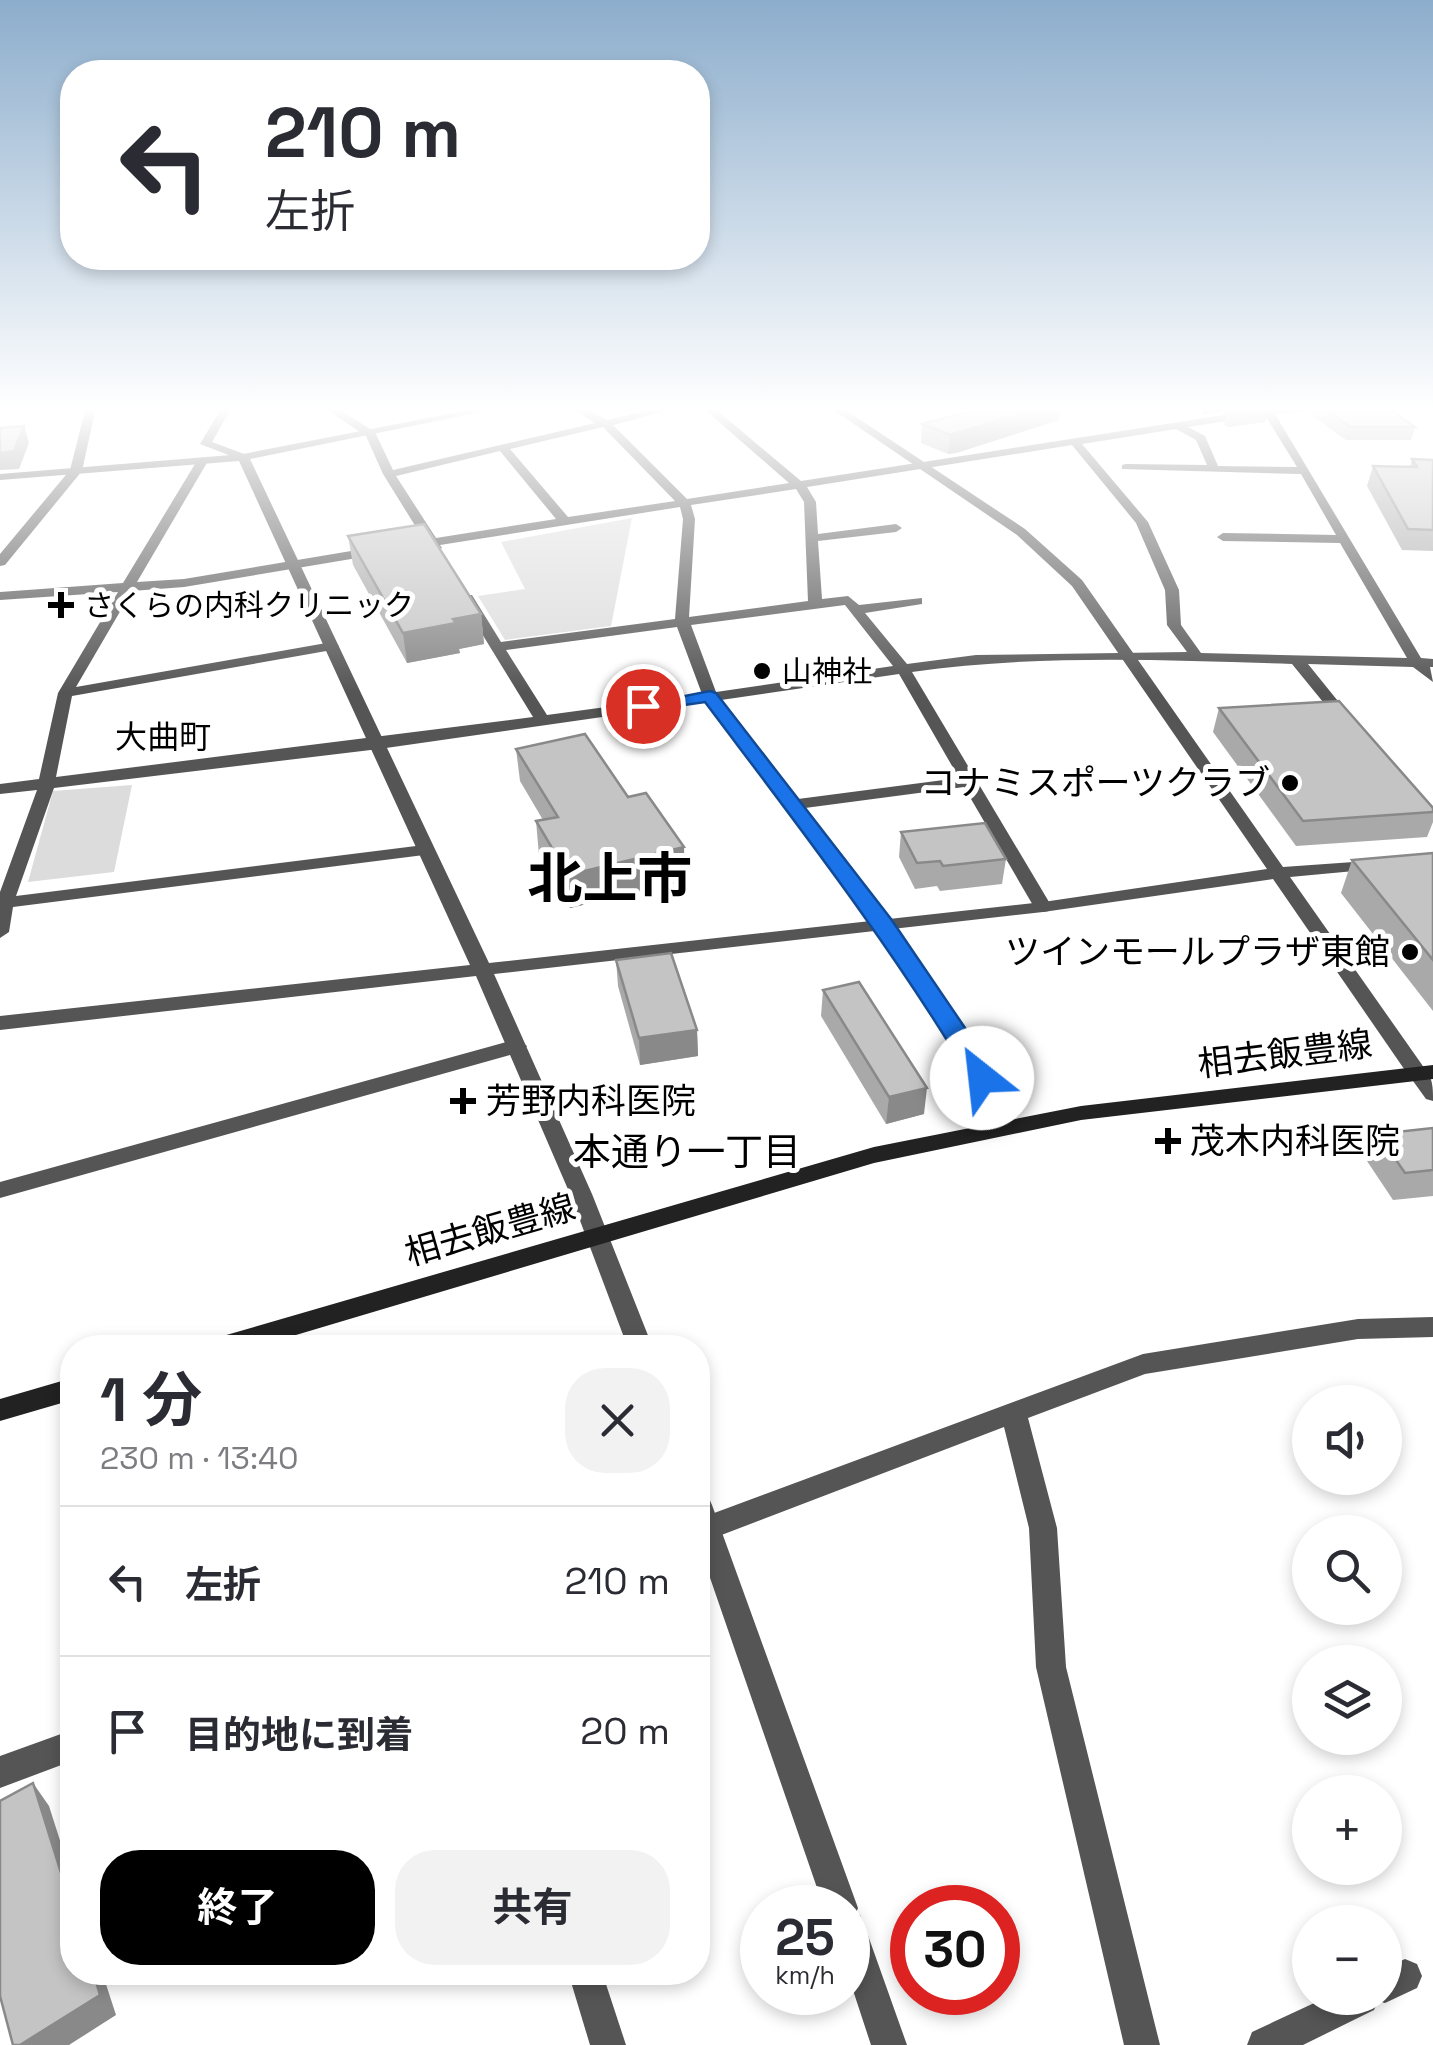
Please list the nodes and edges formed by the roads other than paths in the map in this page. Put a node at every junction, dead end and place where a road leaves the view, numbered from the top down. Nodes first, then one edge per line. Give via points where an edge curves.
1 (50, 502) edge
2 (179, 502) edge
3 (262, 502) edge
4 (407, 502) edge
5 (549, 502) edge
6 (695, 502) edge
7 (810, 502) edge
8 (975, 502) edge
9 (1126, 502) edge
10 (1322, 502) edge
11 (685, 504) junction
12 (565, 522) junction
13 (896, 528) dead end
14 (1223, 537) dead end
15 (812, 538) junction
16 (1344, 540) junction
17 (432, 542) junction
18 (441, 557) edge
19 (0, 562) edge
20 (288, 565) junction
21 (131, 587) junction
22 (460, 587) edge
23 (0, 596) edge
24 (917, 601) dead end
25 (815, 602) junction
26 (856, 610) junction
27 (682, 621) junction
28 (332, 646) junction
29 (497, 646) junction
30 (1130, 655) junction
31 (1198, 658) junction
32 (1297, 660) junction
33 (1425, 663) edge
34 (903, 669) junction
35 (1433, 678) edge
36 (65, 693) junction
37 (710, 696) junction
38 (542, 720) junction
39 (1359, 736) edge
40 (379, 744) junction
41 (970, 782) junction
42 (46, 786) junction
43 (0, 789) edge
44 (793, 805) junction
45 (424, 850) junction
46 (1394, 863) edge
47 (1276, 874) junction
48 (6, 903) junction
49 (1043, 906) junction
50 (884, 924) junction
51 (0, 932) edge
52 (478, 968) junction
53 (0, 1023) edge
54 (518, 1046) junction
55 (1426, 1073) edge
56 (1433, 1094) edge
57 (1005, 1128) junction
58 (0, 1190) edge
59 (600, 1234) junction
60 (1433, 1327) edge
61 (260, 1335) edge
62 (635, 1335) edge
63 (60, 1393) edge
64 (0, 1410) edge
65 (1014, 1414) junction
66 (710, 1519) edge
67 (710, 1550) edge
68 (60, 1750) edge
69 (0, 1772) edge
70 (832, 1885) edge
71 (588, 1985) edge
72 (870, 1990) edge
73 (1327, 2015) edge
74 (608, 2045) edge
75 (889, 2045) edge
76 (1142, 2045) edge
77 (1265, 2045) edge

1 - 19 street
2 - 21 street
3 - 20 street
4 - 17 street
5 - 12 street
6 - 11 street
7 - 15 street
8 - 30 street via 1021,532 1078,583
9 - 31 street via 1142,522 1172,590 1174,625
10 - 16 street
11 - 12 street
11 - 27 street
12 - 17 street
13 - 15 street
14 - 16 street
15 - 25 street
16 - 33 street
17 - 18 street
17 - 20 street
20 - 21 street
20 - 28 street
21 - 23 street
21 - 36 street
22 - 29 street
24 - 26 street
25 - 26 street via 848,600
25 - 27 street
26 - 34 street
27 - 29 street
27 - 37 street
28 - 36 street
28 - 40 street
29 - 38 street
30 - 31 street
30 - 34 street via 976,659
30 - 47 street
31 - 32 street
32 - 33 street
32 - 39 street
33 - 35 street
34 - 37 street
34 - 41 street
36 - 42 street
37 - 38 street
37 - 44 street
38 - 40 street
40 - 42 street
40 - 45 street
41 - 44 street
41 - 49 street
42 - 43 street
42 - 48 street
44 - 50 street
45 - 48 street
45 - 52 street
46 - 47 street
47 - 49 street
47 - 55 street
48 - 51 street
49 - 50 street
50 - 52 street
50 - 57 street via 970,1052
52 - 53 street
52 - 54 street
54 - 58 street
54 - 59 street
55 - 56 street
55 - 57 main road, 相去飯豊線 via 1081,1113
57 - 59 main road, 相去飯豊線 via 874,1155
59 - 61 main road, 相去飯豊線
59 - 62 street
60 - 65 street via 1358,1330 1144,1364
63 - 64 main road
65 - 66 street
65 - 76 street via 1043,1528 1051,1667
67 - 70 street
68 - 69 street
71 - 74 street
72 - 75 street
73 - 77 street

